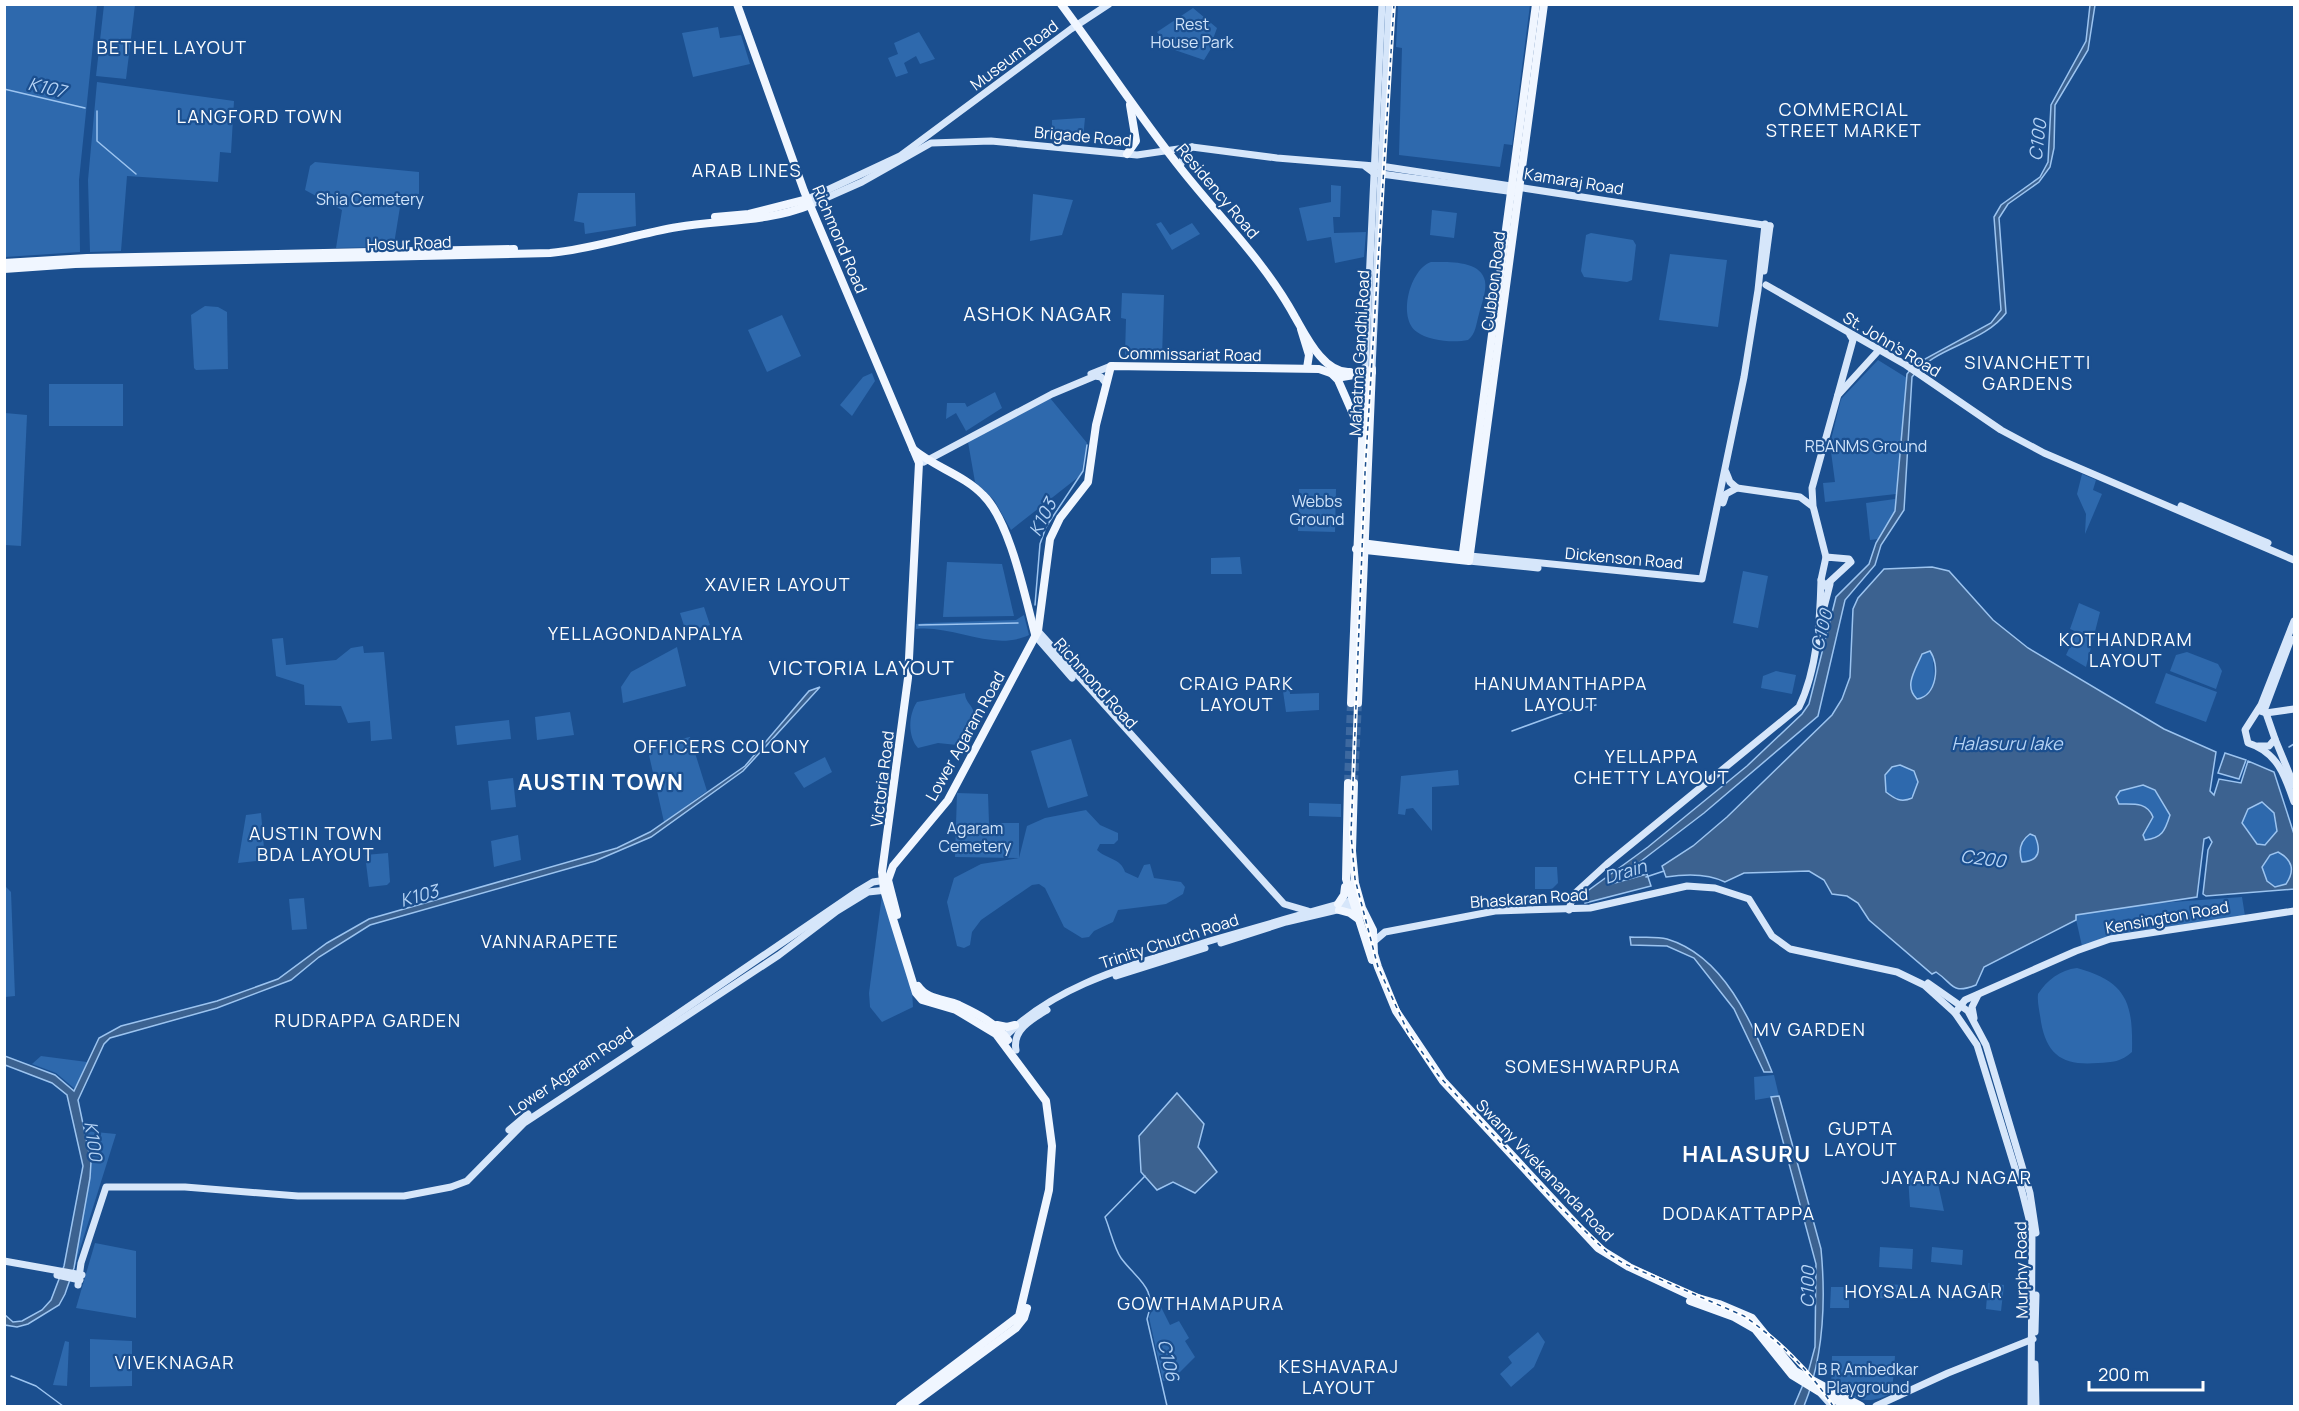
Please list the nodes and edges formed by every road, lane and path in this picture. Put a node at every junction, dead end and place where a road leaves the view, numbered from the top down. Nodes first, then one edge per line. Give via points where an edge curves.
1 (737, 4) edge
2 (1061, 4) edge
3 (1109, 4) edge
4 (1382, 4) edge
5 (1389, 4) edge
6 (1536, 4) edge
7 (1544, 4) edge
8 (1077, 26) junction
9 (1128, 98) junction
10 (1524, 116) junction
11 (937, 129) junction
12 (942, 142) junction
13 (1192, 147) junction
14 (1167, 150) junction
15 (1128, 154) junction
16 (1180, 167) junction
17 (1375, 169) junction
18 (1515, 189) junction
19 (807, 198) junction
20 (1767, 225) junction
21 (4, 263) edge
22 (4, 269) edge
23 (1766, 285) junction
24 (1758, 290) junction
25 (1301, 327) junction
26 (1851, 335) junction
27 (1879, 350) junction
28 (1111, 366) junction
29 (1307, 368) junction
30 (1368, 370) junction
31 (1332, 374) junction
32 (1095, 375) junction
33 (1105, 382) junction
34 (1838, 395) junction
35 (1362, 434) junction
36 (923, 461) junction
37 (1726, 469) junction
38 (1737, 488) junction
39 (1812, 488) junction
40 (1800, 497) junction
41 (1813, 506) junction
42 (1716, 527) junction
43 (1360, 546) junction
44 (1826, 557) junction
45 (2295, 557) edge
46 (1466, 558) junction
47 (1821, 580) junction
48 (1830, 584) junction
49 (1040, 604) junction
50 (1028, 608) junction
51 (2295, 621) edge
52 (2295, 632) edge
53 (1036, 633) junction
54 (1354, 703) tunnel mouth
55 (2295, 711) edge
56 (2263, 713) junction
57 (2275, 739) junction
58 (2259, 746) junction
59 (1152, 763) junction
60 (2295, 785) edge
61 (2295, 802) edge
62 (1666, 818) junction
63 (1346, 879) junction
64 (882, 880) junction
65 (887, 890) junction
66 (1740, 893) junction
67 (1357, 902) junction
68 (1339, 907) junction
69 (1572, 908) junction
70 (1308, 911) junction
71 (2295, 911) edge
72 (1290, 916) junction
73 (1299, 919) junction
74 (1363, 919) junction
75 (1385, 932) junction
76 (902, 943) junction
77 (1371, 944) junction
78 (1978, 995) junction
79 (1960, 1004) junction
80 (1955, 1013) junction
81 (1975, 1021) junction
82 (995, 1025) junction
83 (1015, 1025) junction
84 (1004, 1038) junction
85 (1016, 1050) junction
86 (296, 1195) junction
87 (4, 1264) edge
88 (2033, 1339) junction
89 (1820, 1390) junction
90 (1833, 1404) edge
91 (900, 1407) edge
92 (910, 1407) edge
93 (1849, 1407) edge
94 (1861, 1407) edge
95 (1876, 1407) edge
96 (2031, 1407) edge
97 (2036, 1407) edge

1 - 19 main road, Richmond Road
2 - 8 main road, Residency Road
3 - 8 main road, Museum Road
4 - 17 main road, Mahatma Gandhi Road
5 - 17 main road, Mahatma Gandhi Road
6 - 10 main road, Cubbon Road
7 - 10 main road, Cubbon Road
8 - 9 main road, Residency Road
8 - 11 main road, Museum Road
9 - 14 main road, Residency Road
9 - 15 main road via 1136,141
10 - 18 main road, Cubbon Road
11 - 12 main road
11 - 19 main road via 900,156
12 - 15 main road, Brigade Road via 991,141
12 - 19 main road, Brigade Road via 931,143 862,182
13 - 14 main road, Brigade Road
13 - 16 main road via 1185,152
13 - 17 main road, Brigade Road
14 - 15 main road, Brigade Road via 1154,155
14 - 16 main road, Residency Road
16 - 25 main road, Residency Road via 1250,251
17 - 18 main road, Kamaraj Road
17 - 30 main road, Mahatma Gandhi Road
18 - 20 main road, Kamaraj Road
18 - 46 main road, Cubbon Road
19 - 21 main road, Hosur Road via 749,214 672,224 564,247
19 - 22 main road, Hosur Road via 762,217 679,227 585,248 540,253
19 - 36 main road, Richmond Road via 912,448
20 - 23 main road via 1763,278
20 - 24 main road, Dickenson Road
23 - 24 main road
23 - 26 main road, St. John's Road
24 - 37 main road, Dickenson Road
25 - 29 main road via 1309,355
25 - 30 main road, Residency Road via 1334,368 1342,372
26 - 27 main road, St. John's Road
26 - 34 main road via 1853,340
27 - 34 main road
27 - 45 main road, St. John's Road via 2001,430
28 - 29 main road, Commissariat Road
28 - 32 main road, Commissariat Road
28 - 33 main road
29 - 31 main road, Commissariat Road
30 - 31 main road, Commissariat Road via 1342,377
30 - 35 main road, Mahatma Gandhi Road
30 - 43 main road, Mahatma Gandhi Road
31 - 35 main road
32 - 33 main road, Commissariat Road
32 - 36 main road, Commissariat Road
33 - 49 main road via 1091,474 1050,539
34 - 39 main road
35 - 43 main road, Mahatma Gandhi Road
36 - 50 main road, Richmond Road via 966,482 992,505 1003,526
36 - 64 main road, Victoria Road via 908,678
37 - 38 main road via 1730,482
37 - 42 main road, Dickenson Road
38 - 40 main road
38 - 42 main road, Dickenson Road via 1726,494
39 - 40 main road
39 - 41 main road
40 - 41 main road
41 - 44 main road
42 - 46 main road, Dickenson Road via 1704,585 1677,577
43 - 46 main road, Dickenson Road
43 - 54 main road, Mahatma Gandhi Road
44 - 47 main road
44 - 48 main road via 1851,562
47 - 48 main road via 1825,586
47 - 62 main road via 1817,635 1799,707
48 - 62 main road via 1813,675 1802,707
49 - 50 main road
49 - 53 main road
50 - 53 main road, Richmond Road
51 - 56 main road
52 - 56 main road
53 - 59 main road, Richmond Road
53 - 64 main road, Lower Agaram Road via 948,800
55 - 56 main road
56 - 57 main road
56 - 58 main road via 2245,730 2248,743
57 - 58 main road via 2269,746
57 - 60 main road
58 - 61 main road via 2279,764
59 - 70 main road, Richmond Road via 1284,904
59 - 72 main road, Richmond Road
62 - 69 main road via 1581,892
63 - 67 main road
63 - 67 main road via 1351,783
63 - 68 main road
64 - 65 main road, Victoria Road
64 - 86 main road, Lower Agaram Road via 517,1122 464,1177 404,1192
65 - 76 main road, Victoria Road
65 - 86 main road, Lower Agaram Road via 868,892 845,906 779,955 532,1117 467,1181 404,1196
66 - 69 main road, Bhaskaran Road via 1718,884 1686,883
66 - 79 main road via 1750,895 1774,933 1788,944 1909,971
66 - 80 main road via 1754,904 1772,936 1790,950 1910,976
67 - 68 main road
67 - 74 main road
67 - 74 main road, Swamy Vivekananda Road
68 - 70 main road, Trinity Church Road
68 - 73 main road, Trinity Church Road
68 - 74 main road
69 - 75 main road, Bhaskaran Road via 1495,910
70 - 72 main road, Trinity Church Road
71 - 78 main road, Kensington Road via 2110,939
72 - 73 main road, Richmond Road
72 - 83 main road, Trinity Church Road via 1088,981
73 - 85 main road, Trinity Church Road via 1089,985 1022,1028 1015,1038
74 - 75 main road
74 - 77 main road, Swamy Vivekananda Road
75 - 77 main road
76 - 82 main road, Victoria Road via 915,982 925,995 958,1005
76 - 84 main road, Victoria Road via 912,984 922,1000 956,1010
77 - 89 main road, Swamy Vivekananda Road via 1396,1011 1429,1062 1599,1248 1691,1296 1752,1318 1803,1380
78 - 79 main road, Kensington Road
78 - 81 main road via 1972,1007
79 - 80 main road
79 - 81 main road, Murphy Road
80 - 88 main road, Murphy Road via 1981,1055 2030,1220
81 - 88 main road, Murphy Road via 1986,1045 2035,1216
82 - 83 main road
82 - 84 main road, Victoria Road
83 - 84 main road, Trinity Church Road
84 - 85 main road
84 - 91 main road via 1046,1101 1052,1146 1049,1190 1021,1311 1014,1322
85 - 92 main road via 1051,1100 1057,1145 1054,1190 1024,1318
86 - 87 main road, Lower Agaram Road via 185,1187 106,1187 77,1277
88 - 95 main road
88 - 96 main road, Murphy Road
88 - 97 main road, Murphy Road
89 - 90 main road, Swamy Vivekananda Road
89 - 94 main road, Swamy Vivekananda Road
90 - 93 main road, Swamy Vivekananda Road

